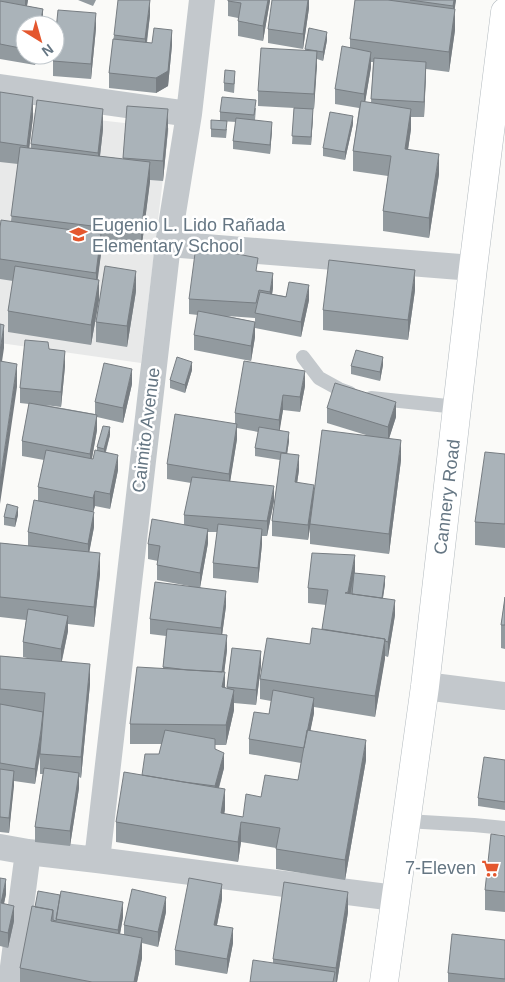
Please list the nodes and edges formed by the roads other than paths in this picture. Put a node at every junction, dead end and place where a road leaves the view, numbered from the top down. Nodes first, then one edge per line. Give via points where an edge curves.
1 (202, 0) edge
2 (505, 12) edge
3 (0, 87) edge
4 (188, 114) junction
5 (168, 244) junction
6 (473, 268) junction
7 (304, 357) dead end
8 (457, 407) junction
9 (425, 686) junction
10 (505, 696) edge
11 (406, 821) junction
12 (505, 828) edge
13 (0, 847) edge
14 (28, 852) junction
15 (97, 860) junction
16 (395, 898) junction
17 (11, 982) edge
18 (384, 982) edge

1 - 4 street, Caimito Avenue
2 - 6 main road, Cannery Road
3 - 4 street
4 - 5 street, Caimito Avenue
5 - 6 street
5 - 15 street, Caimito Avenue
6 - 8 main road, Cannery Road
7 - 8 lane via 319,378 361,397
8 - 9 main road, Cannery Road
9 - 10 street
9 - 11 main road, Cannery Road
11 - 12 lane
11 - 16 main road, Cannery Road
13 - 14 street
14 - 15 street
14 - 17 street
15 - 16 street
16 - 18 main road, Cannery Road

